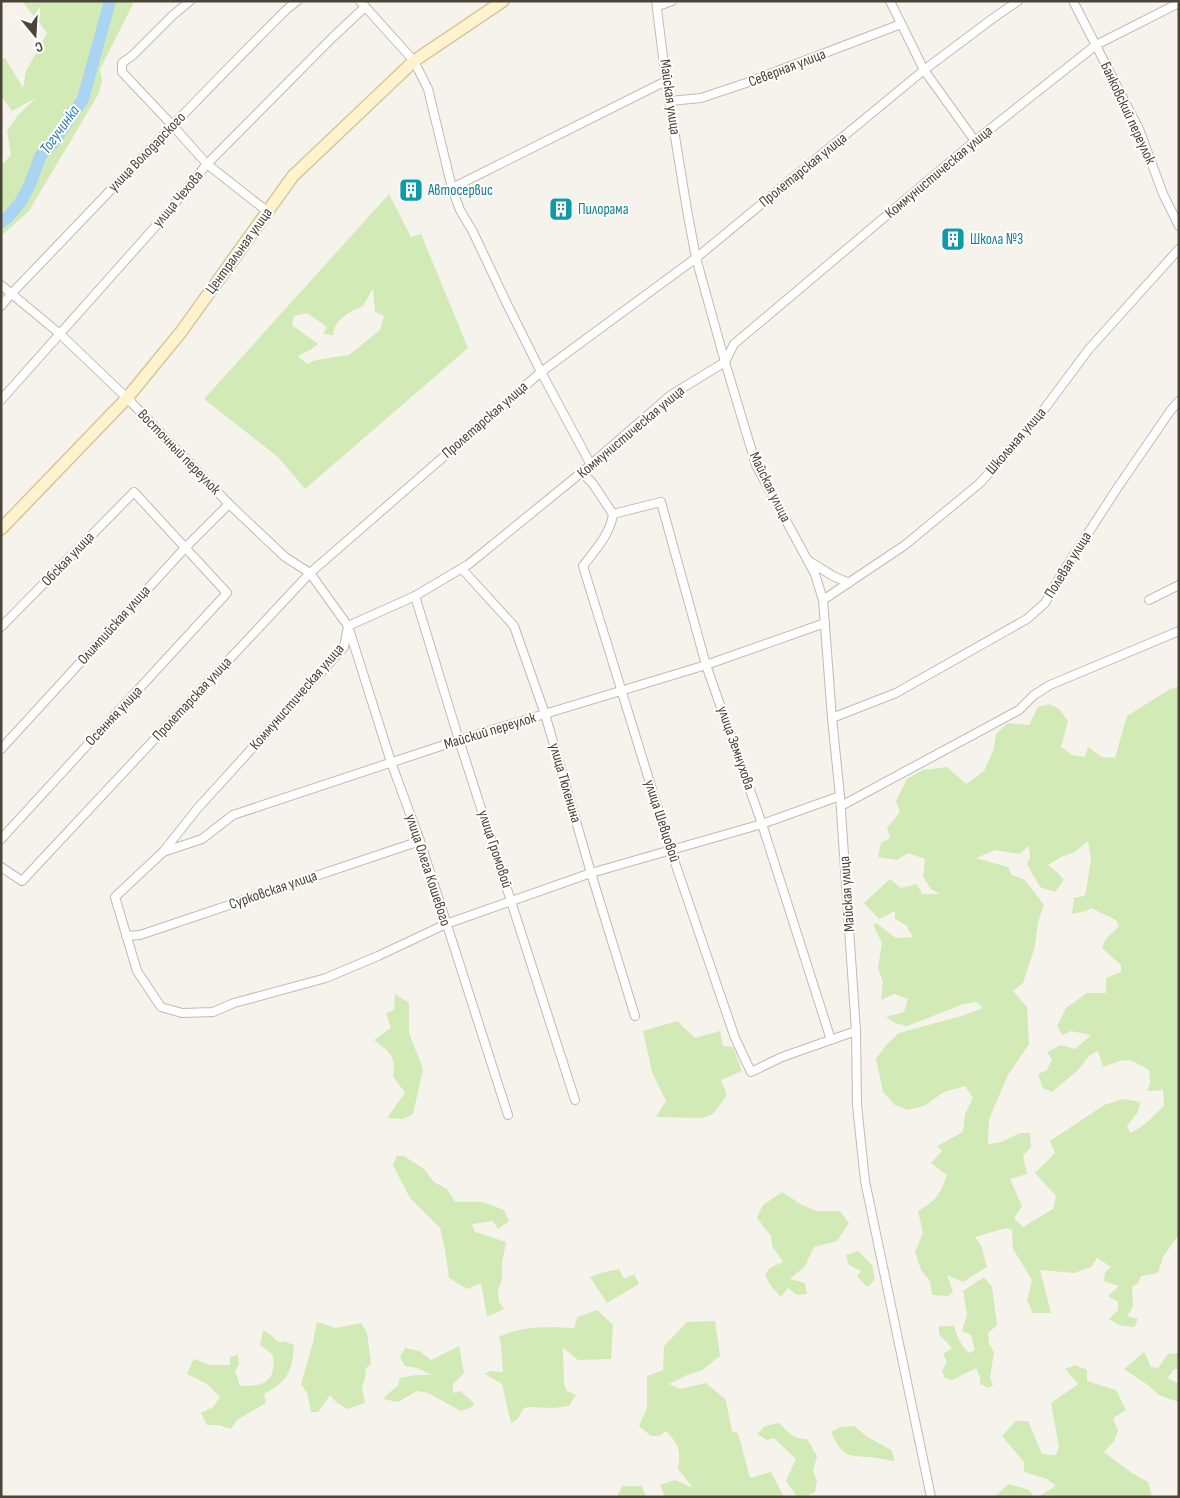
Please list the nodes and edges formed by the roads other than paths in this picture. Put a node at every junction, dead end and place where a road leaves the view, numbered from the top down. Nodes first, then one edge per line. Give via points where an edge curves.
1 (190, 1) edge
2 (296, 1) edge
3 (503, 1) edge
4 (672, 1) edge
5 (890, 1) edge
6 (1018, 1) edge
7 (1073, 1) edge
8 (1179, 3) edge
9 (362, 4) edge
10 (657, 4) edge
11 (900, 24) junction
12 (1096, 44) junction
13 (414, 61) junction
14 (924, 70) junction
15 (666, 81) junction
16 (670, 101) junction
17 (173, 126) junction
18 (975, 141) junction
19 (206, 164) junction
20 (452, 188) junction
21 (268, 212) junction
22 (1179, 226) edge
23 (1179, 249) edge
24 (696, 258) junction
25 (1, 285) edge
26 (11, 294) junction
27 (1, 306) edge
28 (60, 334) junction
29 (725, 362) junction
30 (541, 372) junction
31 (127, 398) junction
32 (1, 400) edge
33 (1179, 401) edge
34 (1171, 410) junction
35 (1179, 415) edge
36 (591, 465) junction
37 (582, 472) junction
38 (229, 504) junction
39 (613, 514) junction
40 (1, 529) edge
41 (185, 548) junction
42 (807, 560) junction
43 (462, 568) junction
44 (310, 573) junction
45 (849, 583) junction
46 (1179, 585) edge
47 (415, 596) junction
48 (824, 600) junction
49 (1149, 600) dead end
50 (825, 623) junction
51 (348, 626) junction
52 (1, 627) edge
53 (1179, 631) edge
54 (706, 665) junction
55 (621, 691) junction
56 (545, 714) junction
57 (832, 718) junction
58 (459, 740) junction
59 (1, 749) edge
60 (391, 762) junction
61 (840, 796) junction
62 (841, 806) junction
63 (762, 824) junction
64 (1, 839) edge
65 (420, 841) junction
66 (671, 851) junction
67 (163, 852) junction
68 (1, 867) edge
69 (591, 873) junction
70 (512, 901) junction
71 (446, 924) junction
72 (126, 936) junction
73 (635, 1016) dead end
74 (856, 1032) junction
75 (831, 1040) junction
76 (576, 1100) dead end
77 (508, 1115) dead end
78 (931, 1497) edge

1 - 17 street via 122,63 122,72
2 - 17 street, улица Володарского
3 - 13 main road, Центральная улица
4 - 10 street
5 - 11 street
6 - 14 street, Пролетарская улица
7 - 12 street, Банковский переулок
8 - 12 street, Коммунистическая улица
9 - 13 street
9 - 19 street, улица Чехова
10 - 15 street, Майская улица
11 - 14 street
11 - 16 street, Северная улица via 746,83 701,98
12 - 18 street, Коммунистическая улица
12 - 22 street, Банковский переулок via 1139,129 1163,194
13 - 20 street via 428,90
13 - 21 main road, Центральная улица via 293,176
14 - 18 street
14 - 24 street, Пролетарская улица
15 - 16 street, Майская улица
15 - 20 street
16 - 24 street, Майская улица
17 - 19 street
17 - 26 street, улица Володарского
18 - 29 street, Коммунистическая улица via 734,344
19 - 21 street
19 - 28 street, улица Чехова
20 - 30 street
21 - 31 main road, Центральная улица via 181,332
23 - 45 street, Школьная улица via 1089,349 1036,420 980,483 905,545
24 - 29 street, Майская улица
24 - 30 street, Пролетарская улица
25 - 26 street, Восточный переулок
26 - 27 street, улица Володарского
26 - 28 street, Восточный переулок
28 - 31 street, Восточный переулок
28 - 32 street, улица Чехова
29 - 36 street, Коммунистическая улица via 671,395
29 - 42 street, Майская улица via 756,465
30 - 36 street
30 - 44 street, Пролетарская улица
31 - 38 street, Восточный переулок
31 - 40 main road, Центральная улица
33 - 34 street, Полевая улица
34 - 35 street
34 - 57 street, Полевая улица via 1045,603 1027,619 896,693
36 - 37 street, Коммунистическая улица
37 - 39 street
37 - 43 street, Коммунистическая улица
38 - 41 street, Олимпийская улица
38 - 44 street, Восточный переулок via 285,557
39 - 54 street, улица Земнухова via 662,502
39 - 55 street, улица Шевцовой via 612,525 604,539 583,566
41 - 52 street, Обская улица via 134,492
41 - 59 street, Олимпийская улица
41 - 64 street, Осенняя улица via 228,593
42 - 45 street
42 - 48 street, Майская улица
43 - 47 street, Коммунистическая улица
43 - 56 street, улица Тюленина via 514,626
44 - 51 street, Восточный переулок
44 - 68 street, Пролетарская улица via 22,881
45 - 48 street, Школьная улица
46 - 49 street
47 - 51 street, Коммунистическая улица
47 - 58 street, улица Громовой
48 - 50 street, Майская улица
50 - 54 street, Майский переулок
50 - 57 street, Майская улица
51 - 60 street, улица Олега Кошевого
51 - 67 street, Коммунистическая улица via 344,646 197,809
53 - 62 street via 1050,685 1019,710
54 - 55 street, Майский переулок
54 - 63 street, улица Земнухова
55 - 56 street, Майский переулок
55 - 66 street, улица Шевцовой
56 - 58 street, Майский переулок
56 - 69 street, улица Тюленина
57 - 61 street, Майская улица
58 - 60 street, Майский переулок
58 - 70 street, улица Громовой
60 - 65 street, улица Олега Кошевого
60 - 67 street, Майский переулок via 233,815 202,839
61 - 62 street, Майская улица
61 - 63 street
62 - 74 street, Майская улица
63 - 66 street
63 - 75 street, улица Земнухова
65 - 71 street, улица Олега Кошевого
65 - 72 street, Сурковская улица via 140,935
66 - 69 street
66 - 75 street, улица Шевцовой via 732,1030 751,1072
67 - 72 street, Коммунистическая улица via 115,897
69 - 70 street
69 - 73 street, улица Тюленина
70 - 71 street
70 - 76 street, улица Громовой
71 - 72 street via 326,978 212,1012 182,1013 161,1007 137,971
71 - 77 street, улица Олега Кошевого
74 - 75 street
74 - 78 street, Майская улица via 857,1105 864,1181

